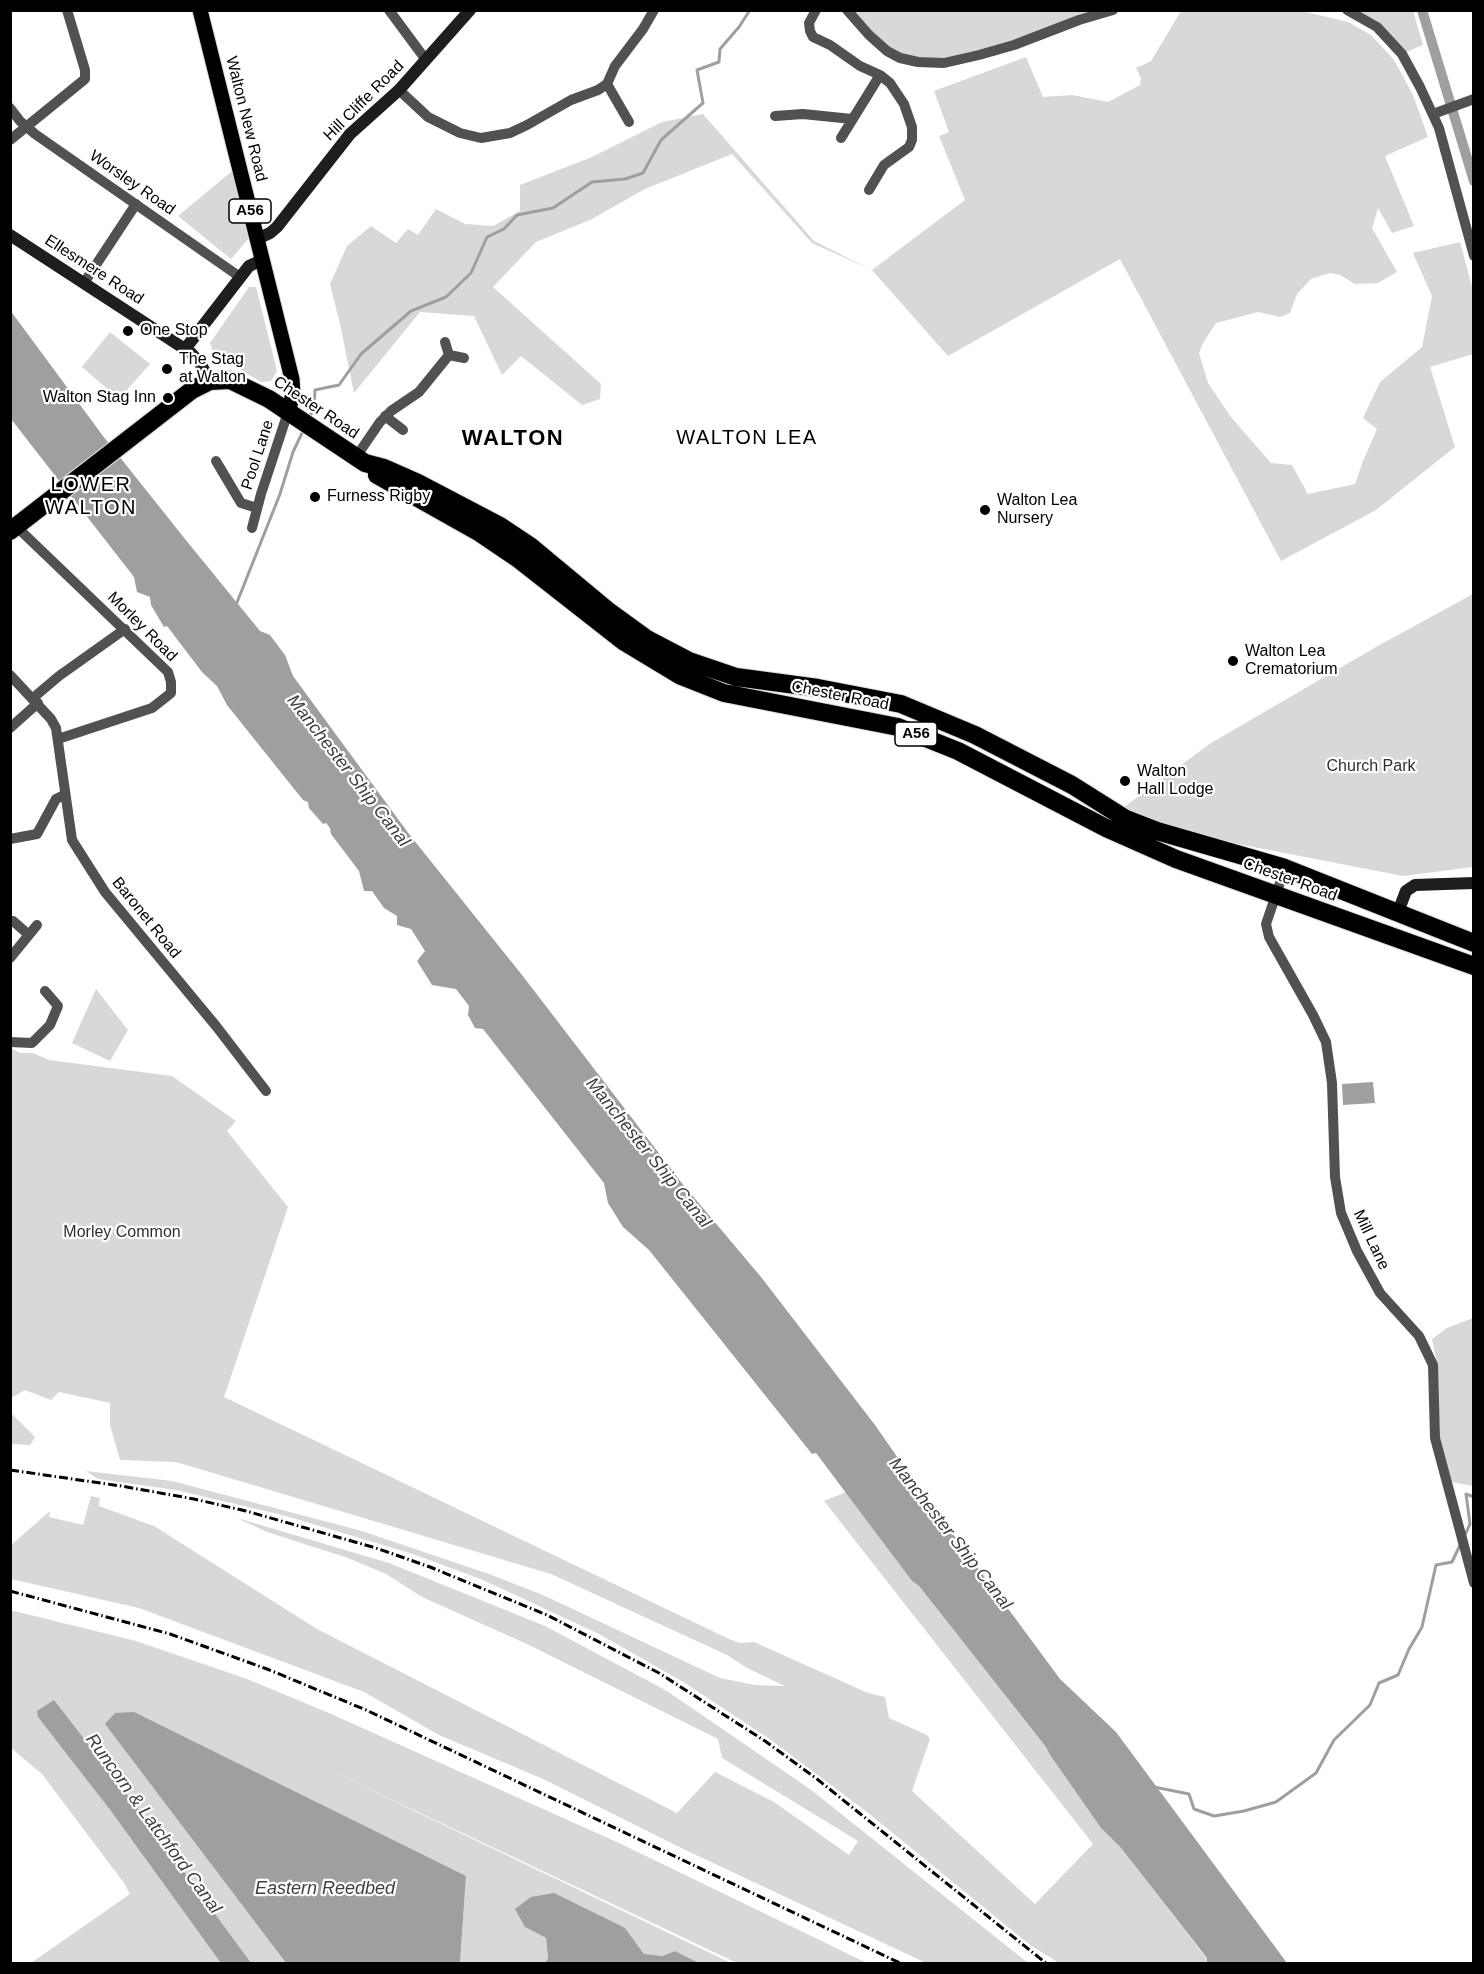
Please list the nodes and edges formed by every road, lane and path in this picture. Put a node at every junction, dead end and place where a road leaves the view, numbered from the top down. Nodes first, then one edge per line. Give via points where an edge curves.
1 (67, 10) edge
2 (200, 10) edge
3 (389, 10) edge
4 (470, 10) edge
5 (654, 10) edge
6 (816, 10) edge
7 (847, 10) edge
8 (1113, 10) edge
9 (1347, 10) edge
10 (426, 60) junction
11 (880, 75) junction
12 (607, 84) junction
13 (399, 90) junction
14 (1473, 99) edge
15 (10, 108) edge
16 (1433, 114) junction
17 (775, 117) dead end
18 (852, 119) junction
19 (629, 122) dead end
20 (27, 127) junction
21 (841, 138) dead end
22 (10, 140) edge
23 (869, 190) dead end
24 (136, 204) junction
25 (10, 235) edge
26 (257, 239) junction
27 (1473, 256) edge
28 (262, 260) junction
29 (240, 277) junction
30 (84, 283) junction
31 (445, 342) dead end
32 (185, 349) junction
33 (449, 355) junction
34 (464, 358) dead end
35 (210, 381) junction
36 (292, 414) junction
37 (385, 416) junction
38 (403, 430) dead end
39 (360, 460) junction
40 (216, 461) dead end
41 (257, 508) junction
42 (19, 524) edge
43 (252, 528) dead end
44 (125, 629) junction
45 (10, 675) edge
46 (35, 701) junction
47 (10, 728) edge
48 (58, 739) junction
49 (64, 795) junction
50 (10, 839) edge
51 (1285, 868) junction
52 (1473, 883) edge
53 (1275, 895) junction
54 (1398, 912) junction
55 (13, 921) dead end
56 (37, 925) dead end
57 (29, 935) junction
58 (1473, 943) edge
59 (10, 958) edge
60 (1473, 966) edge
61 (45, 991) dead end
62 (10, 1042) edge
63 (266, 1091) dead end
64 (1473, 1583) edge

1 - 20 street via 85,79
2 - 26 main road, Walton New Road / A56
3 - 10 street
4 - 10 street, Hill Cliffe Road
5 - 12 street
6 - 11 street via 809,23 813,37
7 - 8 street via 893,54 918,62 944,63 979,56
9 - 16 street via 1377,27 1402,54
10 - 13 street, Hill Cliffe Road
11 - 18 street
11 - 23 street via 898,93 913,133 909,147 884,165
12 - 13 street via 519,130 481,138 438,123
12 - 19 street
13 - 26 street, Hill Cliffe Road via 350,134 277,227
14 - 16 street
15 - 20 street, Worsley Road
16 - 27 street
17 - 18 street via 803,114
18 - 21 street
20 - 22 street
20 - 24 street, Worsley Road
24 - 29 street, Worsley Road
24 - 30 street
25 - 30 street, Ellesmere Road
26 - 28 main road, Walton New Road / A56
28 - 29 street via 249,266
28 - 36 main road, Walton New Road / A56 via 292,379
29 - 32 street
30 - 32 street, Ellesmere Road
31 - 33 street
32 - 35 street, Ellesmere Road via 196,358
33 - 34 street
33 - 37 street via 419,392
35 - 36 highway, Chester Road via 237,382
35 - 42 highway via 192,390
36 - 39 highway, Chester Road / A56
36 - 41 street, Pool Lane
37 - 38 street
37 - 39 street
39 - 51 highway, Chester Road / A56 via 417,483 500,526 607,610 689,661 736,676 901,704 975,735 1072,785 1126,819
39 - 53 highway, Chester Road / A56 via 379,477 480,533 622,641 681,676 724,693 898,727 958,751 1176,859
40 - 41 street, Pool Lane via 241,502
41 - 43 street, Pool Lane
42 - 44 street, Morley Road via 22,532
44 - 46 street via 59,676
44 - 48 street, Morley Road via 168,672 171,693 152,708
45 - 46 street, Baronet Road
46 - 47 street
46 - 48 street, Baronet Road via 51,719
48 - 49 street, Baronet Road
49 - 50 street via 47,811 37,834
49 - 63 street, Baronet Road via 72,840 105,892
51 - 53 street, Mill Lane
51 - 54 highway, Chester Road / A56
52 - 54 street via 1415,885 1406,891
53 - 60 highway, Chester Road / A56
53 - 64 street, Mill Lane via 1266,924 1269,937 1326,1042 1341,1213 1380,1293 1419,1336 1433,1365 1435,1438
54 - 58 highway, Chester Road / A56
55 - 57 street
56 - 57 street
57 - 59 street
61 - 62 street via 58,1006 50,1025 32,1043

